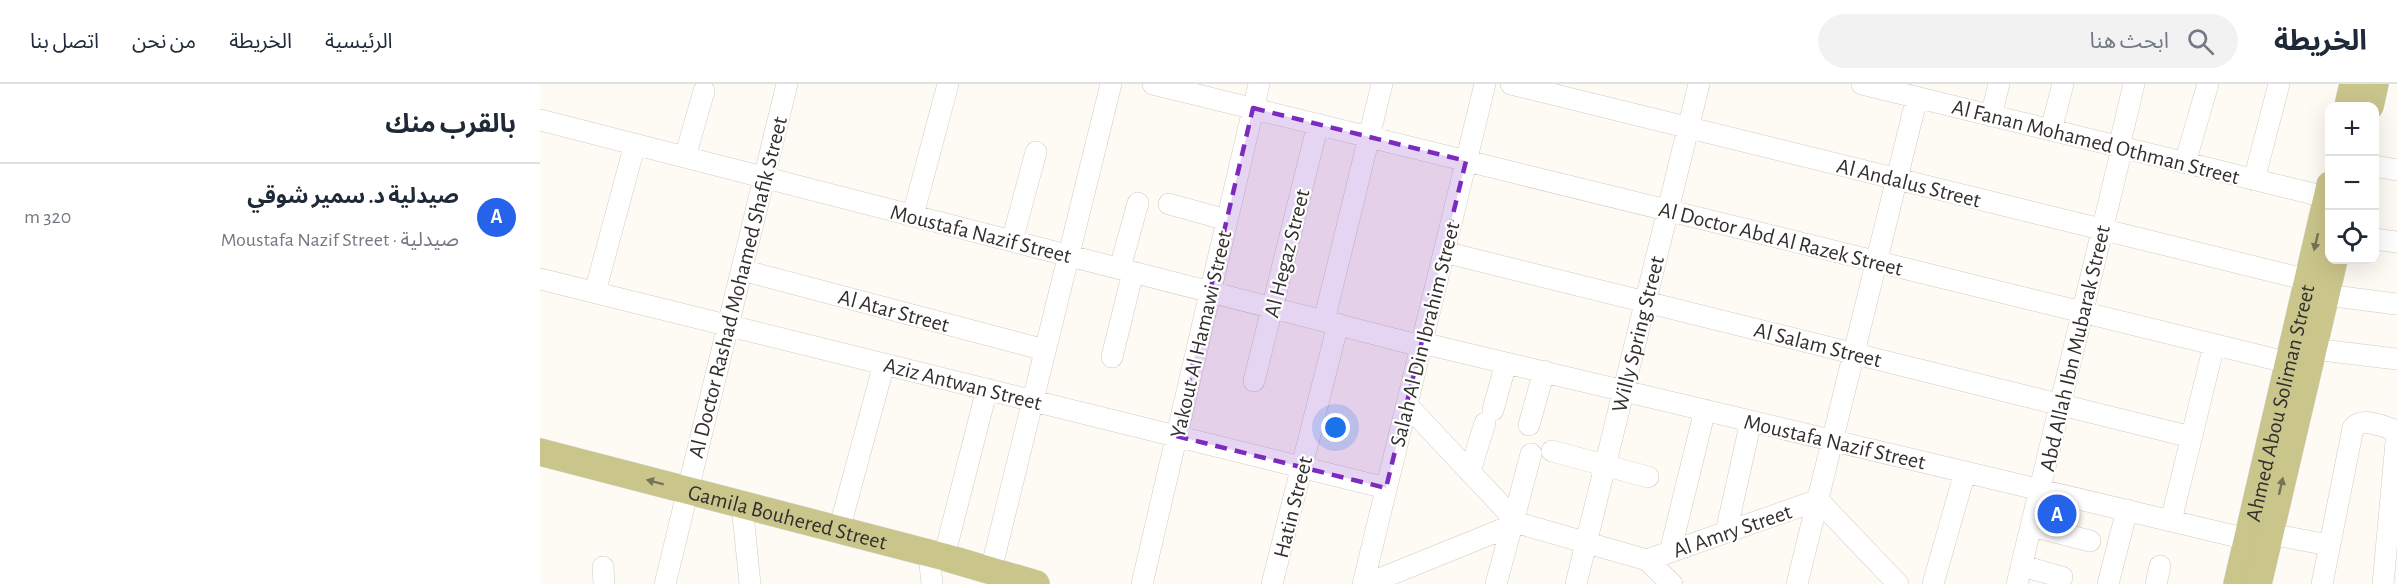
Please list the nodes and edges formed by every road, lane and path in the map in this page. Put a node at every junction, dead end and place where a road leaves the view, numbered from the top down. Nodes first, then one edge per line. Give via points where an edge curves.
1 (948, 84) edge
2 (1111, 84) edge
3 (1153, 84) edge
4 (1259, 84) edge
5 (1382, 84) edge
6 (1485, 84) edge
7 (1511, 84) edge
8 (1699, 84) edge
9 (1862, 84) edge
10 (1999, 84) edge
11 (2063, 84) edge
12 (2134, 84) edge
13 (2208, 84) edge
14 (2279, 84) edge
15 (2353, 84) edge
16 (2375, 84) edge
17 (783, 85) edge
18 (704, 91) dead end
19 (1921, 93) edge
20 (2349, 102) edge
21 (2371, 102) edge
22 (1253, 108) junction
23 (1991, 116) junction
24 (540, 120) edge
25 (1318, 124) junction
26 (1688, 128) junction
27 (2051, 130) junction
28 (1369, 137) junction
29 (635, 144) junction
30 (2120, 147) junction
31 (1036, 152) dead end
32 (685, 157) junction
33 (1466, 161) junction
34 (2185, 163) junction
35 (2379, 167) edge
36 (2397, 170) edge
37 (764, 177) junction
38 (1897, 178) junction
39 (2254, 180) junction
40 (2325, 193) edge
41 (1138, 203) dead end
42 (1169, 204) dead end
43 (1668, 210) junction
44 (2327, 210) edge
45 (913, 215) junction
46 (1227, 220) junction
47 (2103, 229) junction
48 (2379, 240) edge
49 (1012, 241) junction
50 (2397, 242) edge
51 (1444, 252) junction
52 (1069, 255) junction
53 (1876, 261) junction
54 (2331, 264) edge
55 (742, 270) junction
56 (1126, 270) junction
57 (540, 279) edge
58 (2317, 287) junction
59 (1210, 291) junction
60 (595, 292) junction
61 (1646, 302) junction
62 (2397, 304) edge
63 (1272, 307) junction
64 (2083, 312) junction
65 (1331, 322) junction
66 (728, 325) junction
67 (1422, 344) junction
68 (2214, 345) junction
69 (1045, 350) junction
70 (1854, 353) junction
71 (1112, 357) dead end
72 (2397, 359) edge
73 (2304, 360) junction
74 (1506, 363) junction
75 (884, 364) junction
76 (1544, 372) junction
77 (1254, 381) dead end
78 (987, 390) junction
79 (1624, 390) junction
80 (1033, 401) junction
81 (2061, 404) junction
82 (1407, 405) junction
83 (1705, 410) junction
84 (1751, 421) junction
85 (1529, 425) dead end
86 (2397, 431) edge
87 (1176, 436) junction
88 (2191, 437) junction
89 (1832, 440) junction
90 (540, 452) edge
91 (1605, 466) junction
92 (1302, 467) junction
93 (1470, 471) junction
94 (1965, 472) junction
95 (1648, 477) dead end
96 (1386, 489) junction
97 (2040, 490) junction
98 (688, 491) junction
99 (1818, 500) junction
100 (742, 505) junction
101 (2127, 510) junction
102 (2171, 521) junction
103 (1515, 522) junction
104 (2031, 526) junction
105 (839, 530) junction
106 (1726, 532) junction
107 (2259, 537) junction
108 (2090, 541) dead end
109 (1587, 543) junction
110 (2329, 545) junction
111 (1670, 552) junction
112 (936, 555) junction
113 (1647, 560) junction
114 (2019, 575) edge
115 (1001, 576) edge
116 (2062, 577) dead end
117 (1668, 582) edge
118 (665, 584) edge
119 (750, 584) edge
120 (932, 584) edge
121 (1036, 584) edge
122 (1142, 584) edge
123 (1272, 584) edge
124 (1365, 584) edge
125 (1496, 584) edge
126 (1576, 584) edge
127 (1797, 584) edge
128 (1898, 584) edge
129 (1933, 584) edge
130 (2108, 584) edge
131 (2237, 584) edge
132 (2258, 584) edge
133 (2322, 584) edge
134 (2384, 584) edge

1 - 45 street
2 - 52 street
3 - 22 street, Al Doctor Abd Al Razek Street
4 - 22 street, Yakout Al Hamawi Street
5 - 28 street, Hatin Street
6 - 33 street, Salah Al Din Ibrahim Street
7 - 26 street, Al Andalus Street
8 - 26 street, Willy Spring Street
9 - 19 street, Al Fanan Mohamed Othman Street
10 - 23 street
11 - 27 street
12 - 30 street, Abd Allah Ibn Mubarak Street
13 - 34 street
14 - 39 street
15 - 20 main road
16 - 21 main road
17 - 37 street, Al Doctor Rashad Mohamed Shafik Street
18 - 32 street
19 - 23 street, Al Fanan Mohamed Othman Street
19 - 38 street
22 - 25 street, Al Doctor Abd Al Razek Street
22 - 46 street, Yakout Al Hamawi Street
23 - 27 street, Al Fanan Mohamed Othman Street
24 - 29 street, Moustafa Nazif Street
25 - 28 street, Al Doctor Abd Al Razek Street
25 - 63 street, Al Hegaz Street
26 - 38 street, Al Andalus Street
26 - 43 street, Willy Spring Street
27 - 30 street, Al Fanan Mohamed Othman Street
28 - 33 street, Al Doctor Abd Al Razek Street
28 - 65 street, Hatin Street
29 - 32 street, Moustafa Nazif Street
29 - 60 street
30 - 34 street, Al Fanan Mohamed Othman Street
30 - 47 street, Abd Allah Ibn Mubarak Street
31 - 49 street
32 - 37 street, Moustafa Nazif Street
33 - 43 street, Al Doctor Abd Al Razek Street
33 - 51 street, Salah Al Din Ibrahim Street
34 - 39 street, Al Fanan Mohamed Othman Street
35 - 36 street
37 - 45 street, Moustafa Nazif Street
37 - 55 street, Al Doctor Rashad Mohamed Shafik Street
38 - 47 street, Al Andalus Street
38 - 53 street
39 - 40 street, Al Fanan Mohamed Othman Street
41 - 56 street
42 - 46 street
43 - 53 street, Al Doctor Abd Al Razek Street
43 - 61 street, Willy Spring Street
44 -> 58 main road, Ahmed Abou Soliman Street
45 - 49 street, Moustafa Nazif Street
46 - 59 street, Yakout Al Hamawi Street
47 - 58 street, Al Andalus Street
47 - 64 street, Abd Allah Ibn Mubarak Street
48 - 50 street
49 - 52 street, Moustafa Nazif Street
51 - 61 street, Al Salam Street
51 - 67 street, Salah Al Din Ibrahim Street
52 - 56 street, Moustafa Nazif Street
52 - 69 street
53 - 64 street, Al Doctor Abd Al Razek Street
53 - 70 street
54 - 58 main road, Ahmed Abou Soliman Street
55 - 66 street, Al Doctor Rashad Mohamed Shafik Street
55 - 69 street, Al Atar Street
56 - 59 street, Moustafa Nazif Street
56 - 71 street
57 - 60 street, Aziz Antwan Street
58 - 62 street, Al Andalus Street
58 - 73 main road, Ahmed Abou Soliman Street
59 - 63 street, Moustafa Nazif Street
59 - 87 street, Yakout Al Hamawi Street
60 - 66 street, Aziz Antwan Street
61 - 70 street, Al Salam Street
61 - 79 street, Willy Spring Street
63 - 65 street, Moustafa Nazif Street
63 - 77 street, Al Hegaz Street
64 - 68 street, Al Doctor Abd Al Razek Street
64 - 81 street, Abd Allah Ibn Mubarak Street
65 - 67 street, Moustafa Nazif Street
65 - 92 street, Hatin Street
66 - 75 street, Aziz Antwan Street
66 - 98 street, Al Doctor Rashad Mohamed Shafik Street
67 - 74 street, Moustafa Nazif Street
67 - 82 street, Salah Al Din Ibrahim Street
68 - 73 street, Al Doctor Abd Al Razek Street
68 - 88 street
69 - 80 street
70 - 81 street, Al Salam Street
70 - 89 street
72 - 73 street, Al Doctor Abd Al Razek Street
73 - 107 main road, Ahmed Abou Soliman Street
74 - 76 street, Moustafa Nazif Street
74 - 93 street
75 - 78 street, Aziz Antwan Street
75 - 105 street
76 - 79 street, Moustafa Nazif Street
76 - 85 street
78 - 80 street, Aziz Antwan Street
78 - 112 street
79 - 83 street, Moustafa Nazif Street
79 - 91 street, Willy Spring Street
80 - 87 street, Aziz Antwan Street
80 - 115 street
81 - 88 street, Al Salam Street
81 - 97 street, Abd Allah Ibn Mubarak Street
82 - 93 street
82 - 96 street, Salah Al Din Ibrahim Street
83 - 84 street, Moustafa Nazif Street
83 - 111 street
84 - 89 street, Moustafa Nazif Street
84 - 106 street
86 - 110 street via 2364,422 2353,428
86 - 134 street
87 - 92 street, Aziz Antwan Street
87 - 122 street, Yakout Al Hamawi Street
88 - 102 street
89 - 94 street, Moustafa Nazif Street
89 - 99 street
98 -> 90 main road, Gamila Bouhered Street
91 - 95 street
91 - 103 street via 1542,452
91 - 109 street, Willy Spring Street
92 - 96 street, Aziz Antwan Street
92 - 123 street, Hatin Street
93 - 103 street
94 - 97 street, Moustafa Nazif Street
94 - 129 street
96 - 124 street, Salah Al Din Ibrahim Street
97 - 101 street, Moustafa Nazif Street
97 - 104 street, Abd Allah Ibn Mubarak Street
98 - 100 main road, Gamila Bouhered Street
98 - 118 street, Al Doctor Rashad Mohamed Shafik Street
99 - 106 street, Al Amry Street
99 - 127 street
99 - 128 street
100 - 105 main road, Gamila Bouhered Street
100 - 119 street
101 - 102 street, Moustafa Nazif Street
101 - 130 street
102 - 107 street, Moustafa Nazif Street
103 - 109 street
103 - 124 street
103 - 125 street
104 - 108 street
104 - 114 street, Abd Allah Ibn Mubarak Street
105 - 112 main road, Gamila Bouhered Street
106 - 111 street, Al Amry Street
107 - 110 street, Moustafa Nazif Street
107 - 131 main road, Ahmed Abou Soliman Street
107 - 132 main road, Ahmed Abou Soliman Street
109 - 113 street
109 - 126 street, Willy Spring Street
110 - 133 street
111 - 113 street, Al Amry Street
112 - 115 main road, Gamila Bouhered Street
112 - 120 street
113 - 117 street
114 - 116 street
115 - 121 main road, Gamila Bouhered Street

